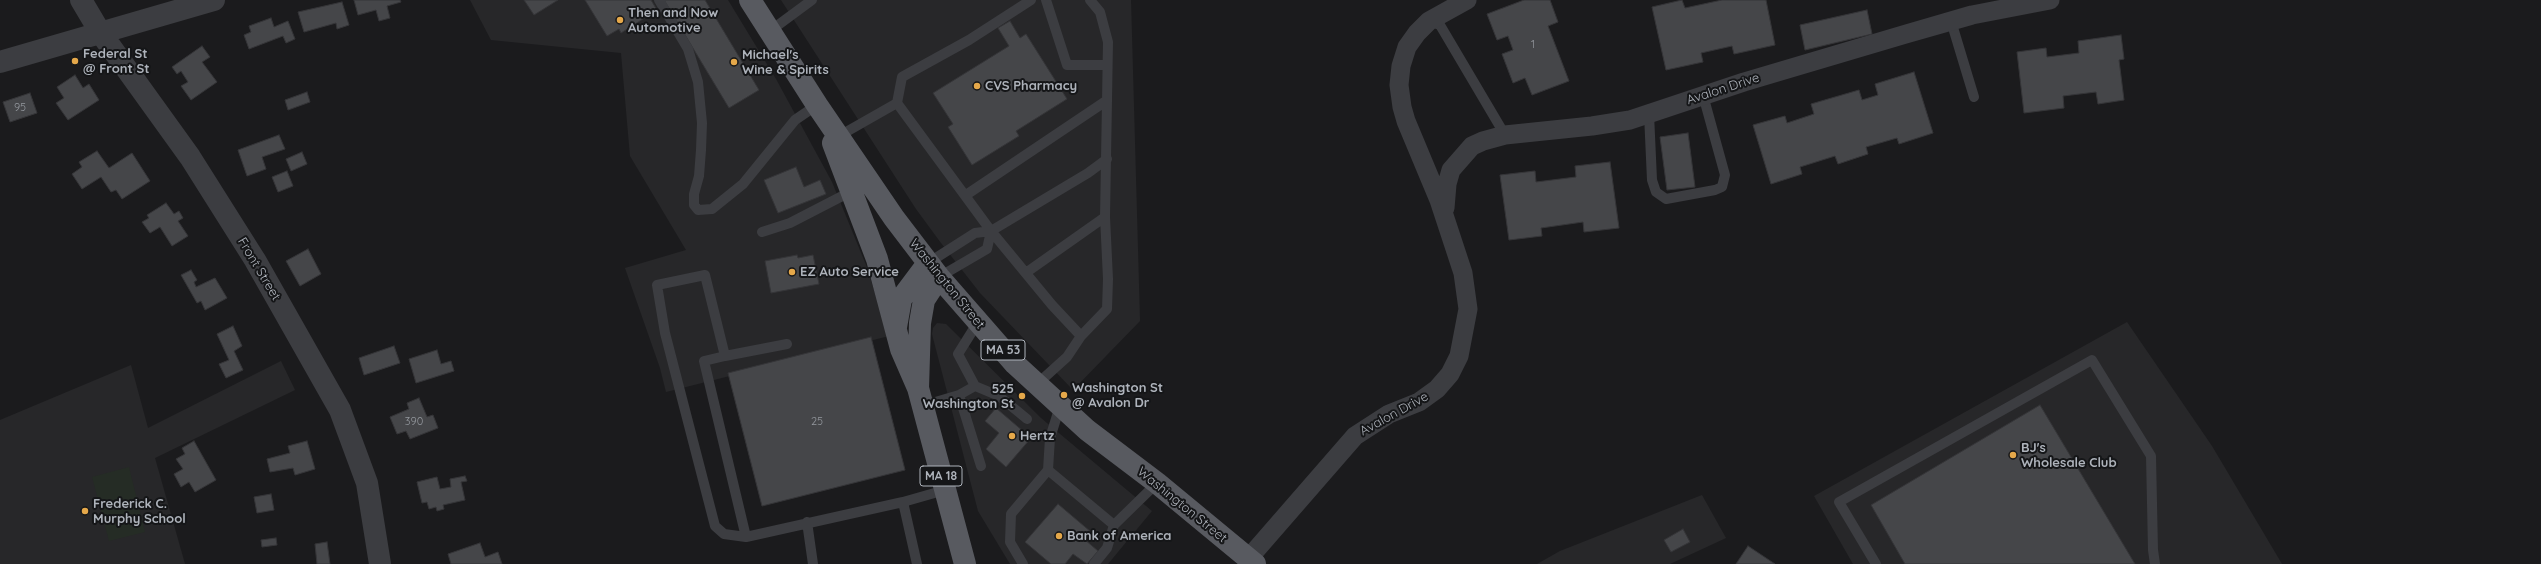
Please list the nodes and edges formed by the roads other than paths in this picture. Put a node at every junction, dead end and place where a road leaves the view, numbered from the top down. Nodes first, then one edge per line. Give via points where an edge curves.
1 (81, 0) edge
2 (214, 0) edge
3 (659, 0) edge
4 (750, 0) edge
5 (812, 0) edge
6 (1031, 0) edge
7 (1046, 0) edge
8 (1090, 0) edge
9 (1467, 0) edge
10 (2050, 0) edge
11 (1429, 21) junction
12 (1951, 21) junction
13 (770, 31) junction
14 (100, 32) junction
15 (0, 62) edge
16 (1108, 65) junction
17 (1703, 95) junction
18 (1974, 97) dead end
19 (1106, 101) junction
20 (897, 103) junction
21 (817, 105) junction
22 (1649, 114) junction
23 (1505, 135) junction
24 (839, 136) junction
25 (1107, 159) junction
26 (852, 191) junction
27 (966, 195) junction
28 (1106, 217) junction
29 (1445, 218) junction
30 (991, 231) junction
31 (762, 232) dead end
32 (933, 270) junction
33 (1026, 272) junction
34 (978, 322) junction
35 (896, 332) junction
36 (1081, 336) junction
37 (787, 344) dead end
38 (725, 356) junction
39 (1036, 385) junction
40 (975, 386) junction
41 (959, 395) junction
42 (920, 397) junction
43 (1060, 406) junction
44 (1027, 419) dead end
45 (981, 466) dead end
46 (1048, 470) junction
47 (1157, 483) junction
48 (945, 490) junction
49 (904, 502) junction
50 (807, 522) junction
51 (1114, 525) junction
52 (746, 537) junction
53 (1252, 561) edge
54 (380, 564) edge
55 (813, 564) edge
56 (917, 564) edge
57 (965, 564) edge
58 (1022, 564) edge
59 (1094, 564) edge
60 (1876, 564) edge
61 (2156, 564) edge

1 - 14 street, Front Street
2 - 14 street
3 - 21 lane via 688,49 698,82 701,143 699,176 694,194 694,206 698,210 712,209 743,184 795,120
4 - 13 main road, Washington Street / MA 53
5 - 13 lane
6 - 20 lane via 969,40 902,77
7 - 16 lane via 1067,65
8 - 16 lane via 1100,12 1108,42
9 - 11 street, Avalon Drive
10 - 12 street, Avalon Drive
11 - 23 lane via 1440,25
11 - 29 street, Avalon Drive via 1407,47 1399,85 1406,121 1423,156
12 - 17 street, Avalon Drive
12 - 18 lane
13 - 21 main road, Washington Street / MA 53
14 - 15 street
14 - 54 street, Front Street via 190,157 255,260 340,410 367,483
16 - 19 lane
17 - 22 street, Avalon Drive
17 - 22 lane via 1725,175 1722,187 1715,190 1666,199 1656,192 1652,180
19 - 25 lane
19 - 27 lane
20 - 24 lane
20 - 27 lane
21 - 24 main road, Washington Street / MA 53
21 - 26 main road
22 - 23 street, Avalon Drive via 1592,126
23 - 29 street, Avalon Drive via 1472,146 1451,170 1447,184
24 - 32 main road, Washington Street / MA 53
25 - 28 lane
25 - 30 lane
26 - 31 lane via 790,223
26 - 35 main road via 877,259
27 - 30 lane
28 - 33 lane
28 - 36 lane via 1107,309
29 - 53 street, Avalon Drive via 1467,295 1464,337 1459,356 1450,374 1437,389 1419,402 1389,414 1355,436
30 - 32 lane via 975,233
30 - 32 lane via 987,248
30 - 33 lane
32 - 34 main road, Washington Street / MA 53
32 - 35 main road via 901,299
32 - 42 main road, MA 18 via 920,324
33 - 36 lane
34 - 39 main road, Washington Street / MA 53
34 - 40 lane via 958,354
35 - 42 main road, MA 18
36 - 39 lane via 1067,356
37 - 38 lane
38 - 52 lane via 704,361
38 - 52 lane via 705,275 657,285 665,333 715,526 724,534
39 - 43 main road, Washington Street / MA 53
40 - 41 lane
40 - 44 lane via 999,396
41 - 42 lane
41 - 45 lane
42 - 48 main road, MA 18
43 - 46 lane via 1050,438
43 - 47 main road, Washington Street / MA 53 via 1087,430
46 - 51 lane
46 - 58 lane via 1011,514 1010,542
47 - 51 lane
47 - 53 main road, Washington Street / MA 53
48 - 49 lane
48 - 57 main road, MA 18
49 - 50 lane
49 - 56 lane
50 - 52 lane
50 - 55 lane
51 - 59 lane via 1108,548
60 - 61 lane via 1839,502 2092,360 2151,456 2153,550

